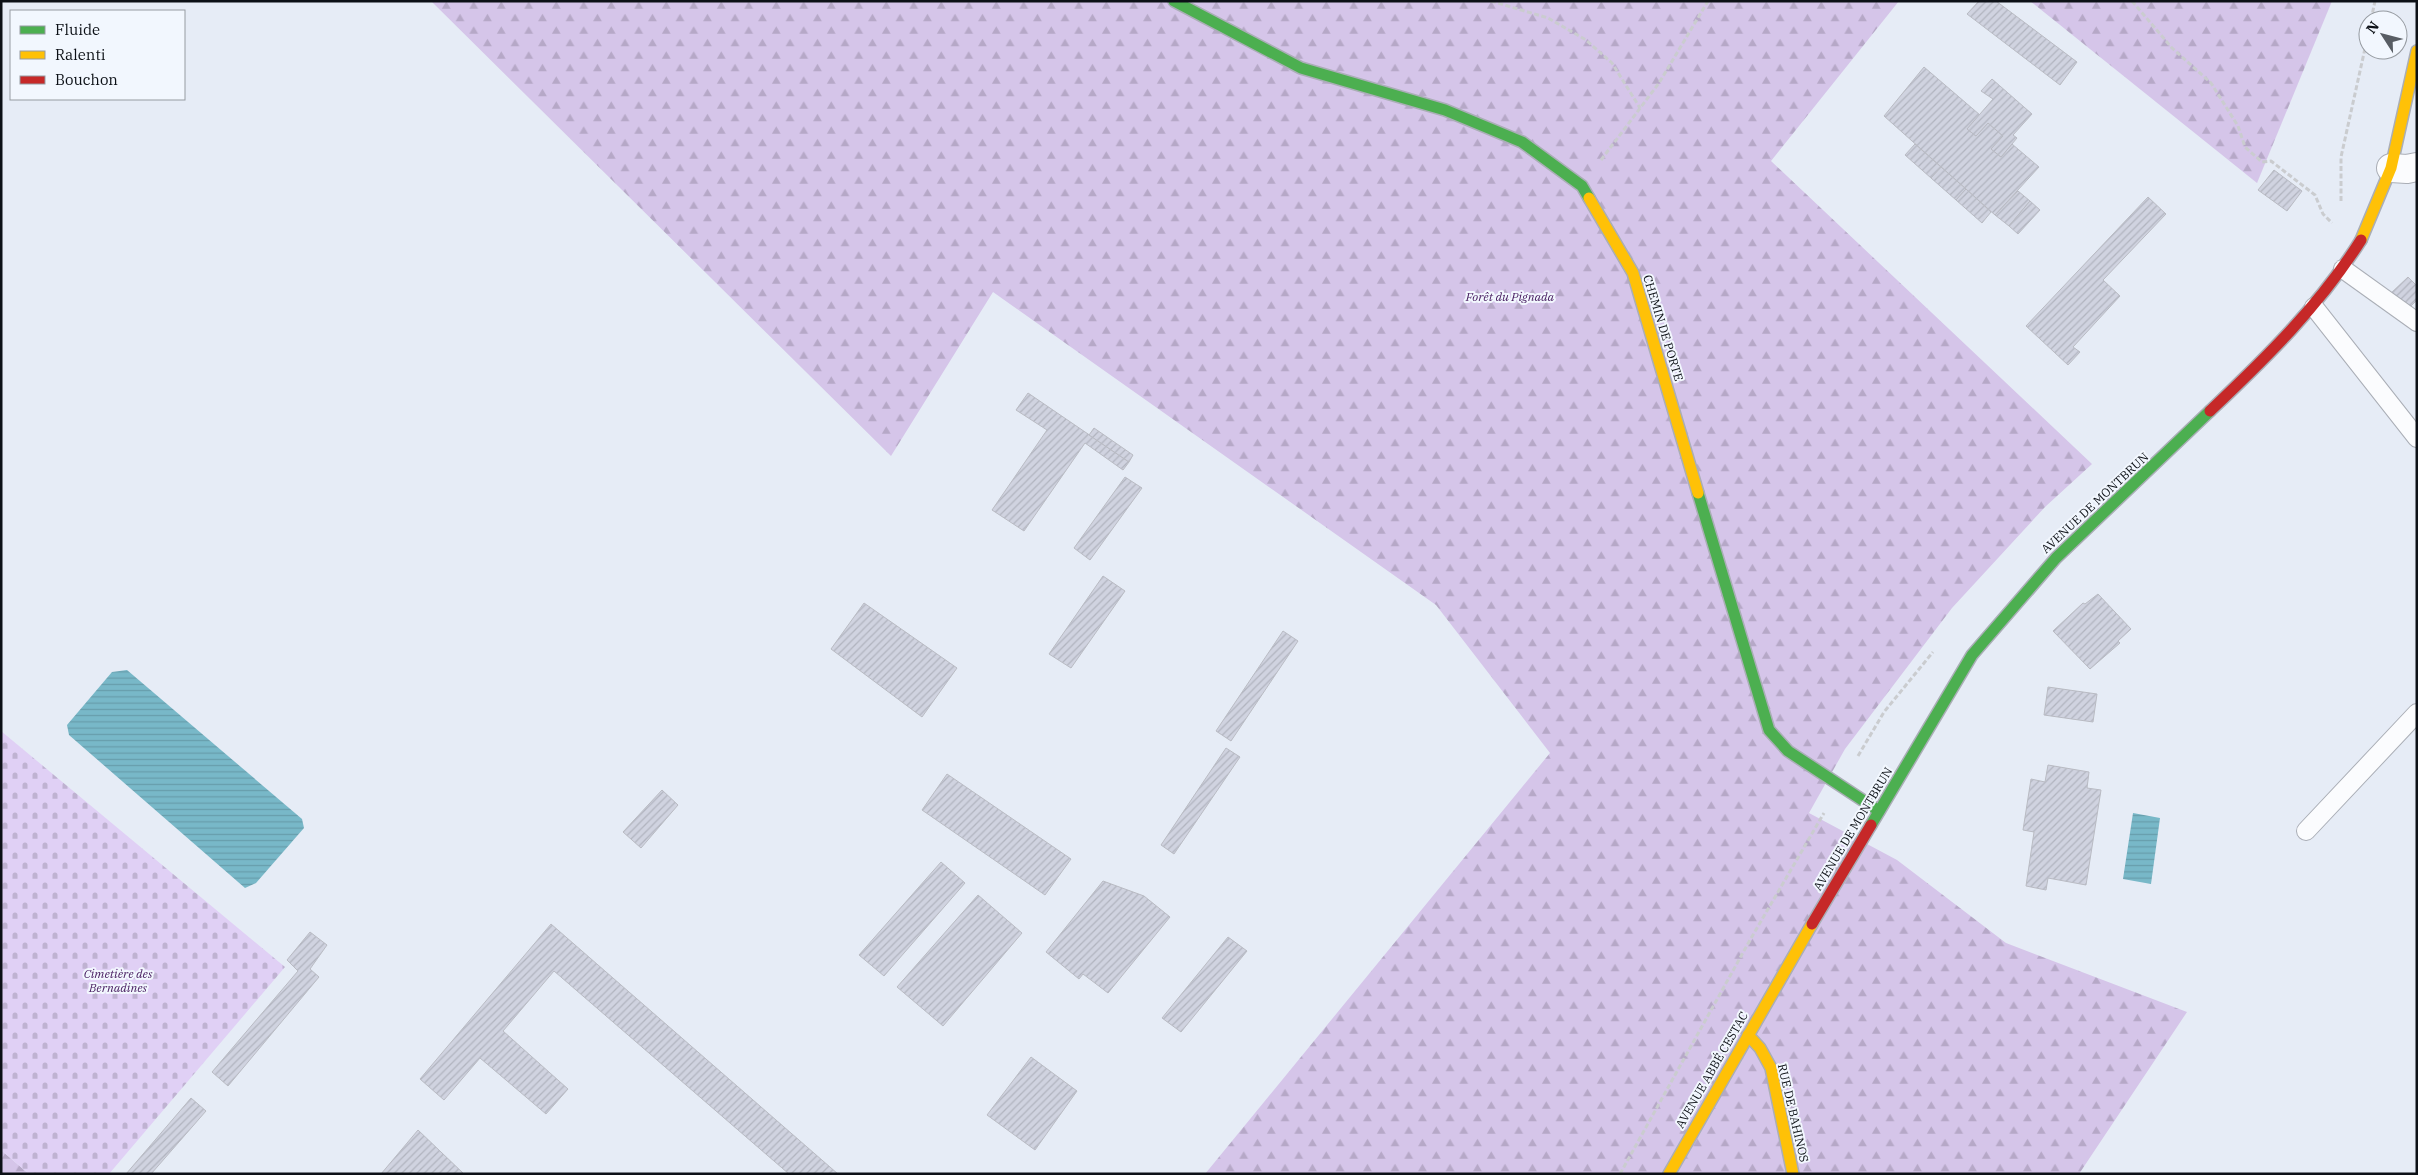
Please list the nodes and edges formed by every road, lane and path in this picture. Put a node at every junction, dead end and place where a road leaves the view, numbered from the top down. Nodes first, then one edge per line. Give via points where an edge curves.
1 (1174, 1) edge
2 (1490, 1) edge
3 (1708, 1) edge
4 (2132, 1) edge
5 (2417, 51) edge
6 (2362, 60) edge
7 (1640, 108) junction
8 (2404, 168) edge
9 (1582, 186) junction
10 (2341, 205) dead end
11 (2337, 219) dead end
12 (2343, 269) junction
13 (2314, 307) junction
14 (2417, 322) edge
15 (2417, 438) edge
16 (1939, 644) dead end
17 (2417, 713) edge
18 (1857, 758) dead end
19 (1879, 811) junction
20 (1825, 812) dead end
21 (2306, 831) dead end
22 (1779, 980) joint
23 (1748, 1035) junction
24 (1620, 1174) edge
25 (1669, 1174) edge
26 (1793, 1174) edge

1 - 9 street, CHEMIN DE PORTE via 1301,68 1445,110 1522,142
2 - 7 path via 1548,18 1586,40 1612,63
3 - 7 path via 1659,83
4 - 11 path via 2172,48 2211,83 2238,126 2245,147 2262,162 2271,161 2315,195 2323,214 2334,225
5 - 8 street, AVENUE DE MONTBRUN
6 - 10 path via 2341,157
7 - 9 path
8 - 12 street, AVENUE DE MONTBRUN
9 - 19 street, CHEMIN DE PORTE via 1633,273 1769,730 1788,752
12 - 13 street, AVENUE DE MONTBRUN
12 - 14 lane
13 - 15 lane
13 - 19 street, AVENUE DE MONTBRUN via 2158,463 2100,514 2015,603 1972,655
16 - 18 path via 1884,712
17 - 21 lane
19 - 22 street, AVENUE DE MONTBRUN
20 - 24 path
22 - 23 street, AVENUE ABBÉ CESTAC
23 - 25 street, AVENUE ABBÉ CESTAC
23 - 26 street, RUE DE BAHINOS via 1771,1068

